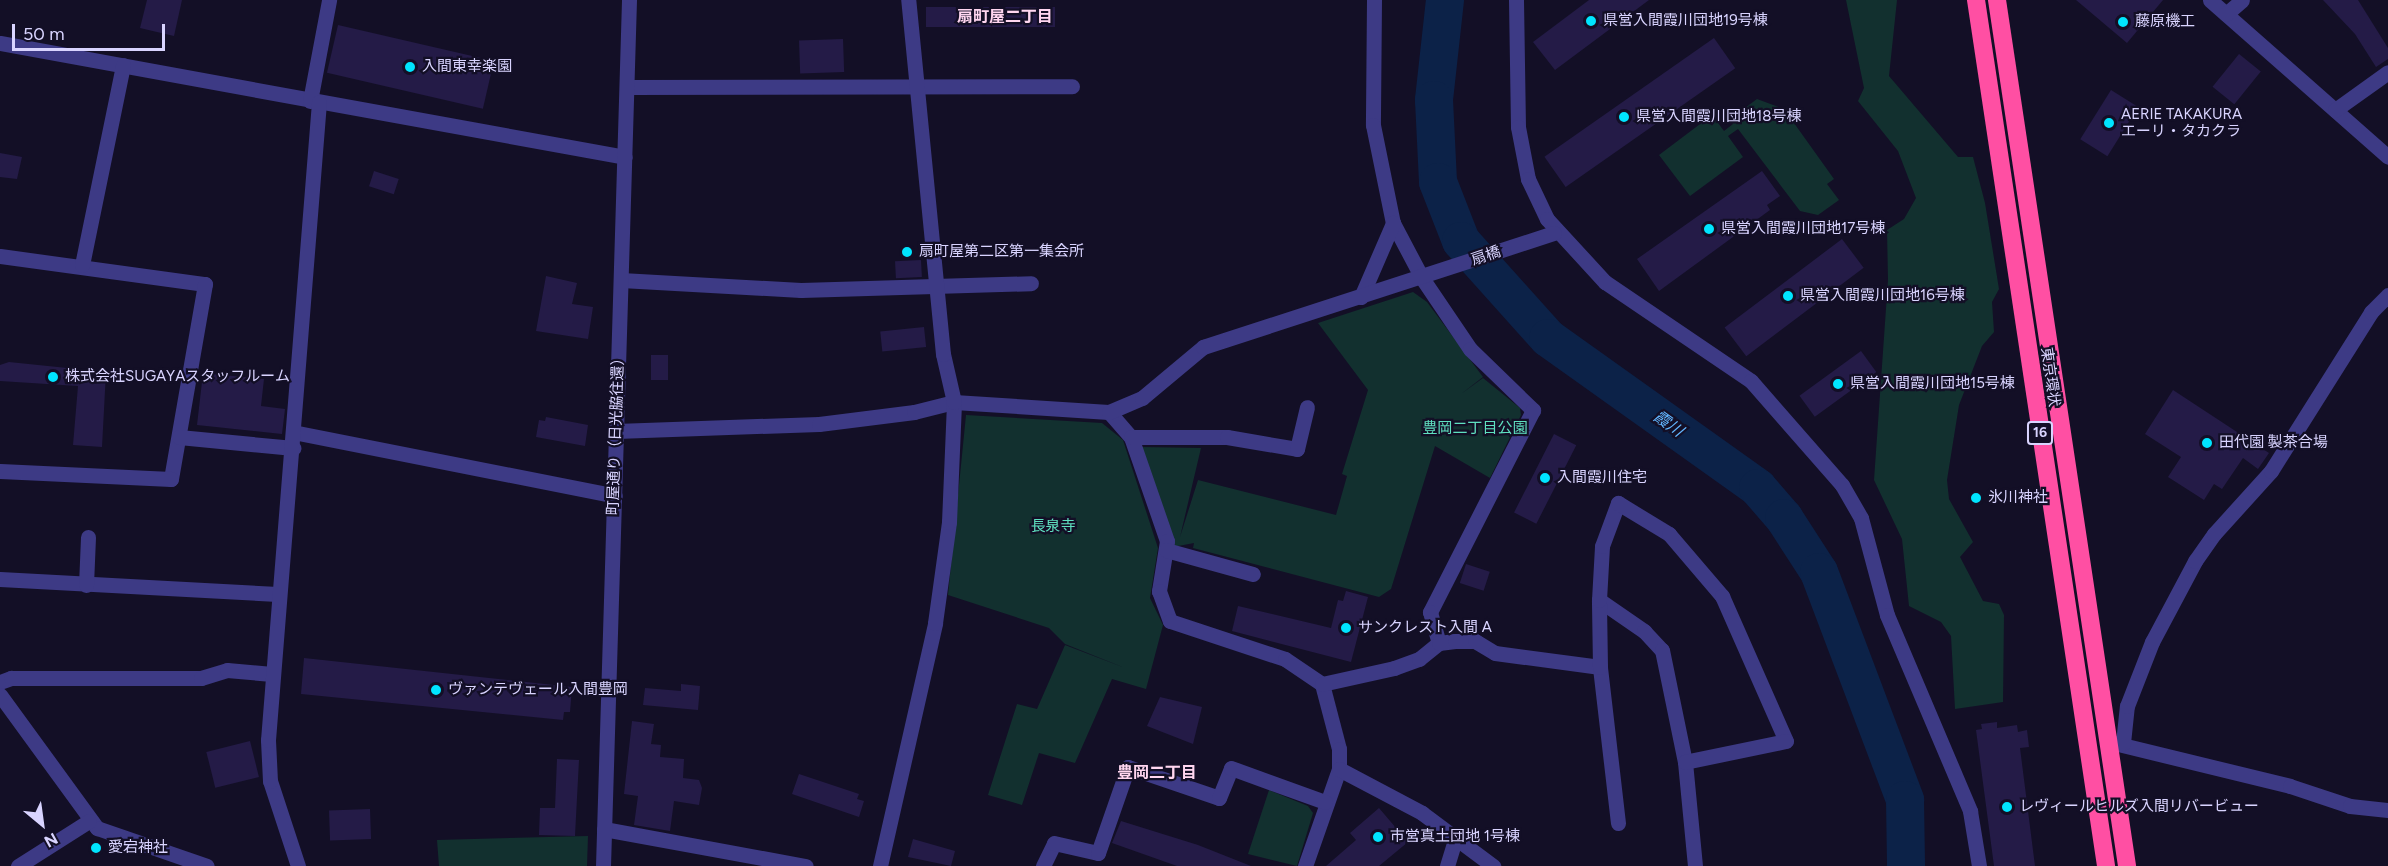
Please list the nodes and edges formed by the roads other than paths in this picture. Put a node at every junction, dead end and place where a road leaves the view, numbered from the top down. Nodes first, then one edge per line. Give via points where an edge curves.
1 (329, 0) edge
2 (629, 0) edge
3 (908, 0) edge
4 (1374, 0) edge
5 (1516, 0) edge
6 (1976, 0) edge
7 (1996, 0) edge
8 (2210, 0) edge
9 (2242, 0) edge
10 (2226, 14) junction
11 (0, 43) edge
12 (123, 65) junction
13 (2388, 72) edge
14 (1072, 86) dead end
15 (627, 87) junction
16 (916, 89) junction
17 (314, 102) junction
18 (2335, 110) junction
19 (625, 157) junction
20 (2388, 157) edge
21 (1393, 223) junction
22 (1554, 232) junction
23 (0, 256) edge
24 (82, 265) junction
25 (1428, 276) junction
26 (621, 280) junction
27 (1031, 284) dead end
28 (936, 287) junction
29 (2388, 295) edge
30 (1361, 297) junction
31 (954, 402) junction
32 (1307, 407) dead end
33 (1109, 412) junction
34 (616, 431) junction
35 (293, 432) junction
36 (1131, 436) junction
37 (179, 437) junction
38 (293, 448) junction
39 (0, 471) edge
40 (615, 496) junction
41 (88, 537) dead end
42 (1166, 550) junction
43 (1254, 574) dead end
44 (0, 579) edge
45 (86, 585) junction
46 (278, 594) junction
47 (1599, 600) junction
48 (1439, 644) junction
49 (1600, 667) junction
50 (272, 674) junction
51 (0, 682) edge
52 (1322, 684) junction
53 (1, 698) edge
54 (2116, 743) junction
55 (1685, 762) junction
56 (1339, 769) junction
57 (1325, 802) junction
58 (2388, 810) edge
59 (89, 821) junction
60 (1618, 824) dead end
61 (604, 830) junction
62 (1456, 836) junction
63 (18, 866) edge
64 (207, 866) edge
65 (298, 866) edge
66 (603, 866) edge
67 (806, 866) edge
68 (880, 866) edge
69 (1043, 866) edge
70 (1305, 866) edge
71 (1447, 866) edge
72 (1493, 866) edge
73 (1695, 866) edge
74 (1979, 866) edge
75 (2106, 866) edge
76 (2127, 866) edge

1 - 17 street
2 - 15 street, 町屋通り（日光脇往還）
3 - 16 street
4 - 21 street via 1372,125
5 - 22 street via 1521,147 1528,179
6 - 75 highway, 東京環状 / 16
7 - 54 highway, 東京環状 / 16
8 - 10 street
9 - 10 street
10 - 18 street
11 - 12 street
12 - 17 street
12 - 24 street
13 - 18 street
14 - 16 street
15 - 16 street
15 - 19 street, 町屋通り（日光脇往還）
16 - 28 street
17 - 19 street
17 - 35 street
18 - 20 street
19 - 26 street, 町屋通り（日光脇往還）
21 - 25 street
21 - 30 street
22 - 25 street, 扇橋
22 - 74 street via 1605,282 1751,381 1842,485 1861,518 1887,615 1970,811
23 - 24 street
24 - 37 street via 205,284
25 - 30 street, 扇橋
25 - 48 street via 1470,349 1533,410 1430,612
26 - 28 street via 801,290
26 - 34 street, 町屋通り（日光脇往還）
27 - 28 street
28 - 31 street
29 - 54 street via 2371,312 2271,471 2214,534 2196,561 2152,642
30 - 33 street, 扇橋 via 1203,347 1142,398
31 - 33 street
31 - 34 street via 914,412 819,424
31 - 68 street via 949,522 934,623
32 - 36 street via 1297,450 1227,437
33 - 36 street
34 - 40 street, 町屋通り（日光脇往還）
35 - 38 street
35 - 40 street
36 - 42 street via 1167,541
37 - 38 street
37 - 39 street via 171,479
38 - 46 street
40 - 61 street, 町屋通り（日光脇往還）
41 - 45 street
42 - 43 street
42 - 52 street via 1160,591 1170,621 1285,658
44 - 45 street
45 - 46 street
46 - 50 street
47 - 49 street
47 - 55 street via 1644,631 1662,650
47 - 55 street via 1602,546 1618,503 1669,534 1722,596 1786,741
48 - 49 street via 1474,641 1495,653
48 - 52 street via 1394,668
49 - 60 street
50 - 51 street via 227,670 201,678 11,678
50 - 65 street via 270,780
52 - 56 street via 1339,749
53 - 59 street
54 - 58 street via 2350,807
54 - 76 highway, 東京環状 / 16
55 - 73 street
56 - 57 street
56 - 62 street via 1405,802
57 - 69 street via 1231,768 1219,798 1128,767 1098,853 1054,843
57 - 70 street
59 - 63 street
59 - 64 street via 97,828
61 - 66 street, 町屋通り（日光脇往還）
61 - 67 street
62 - 71 street
62 - 72 street

